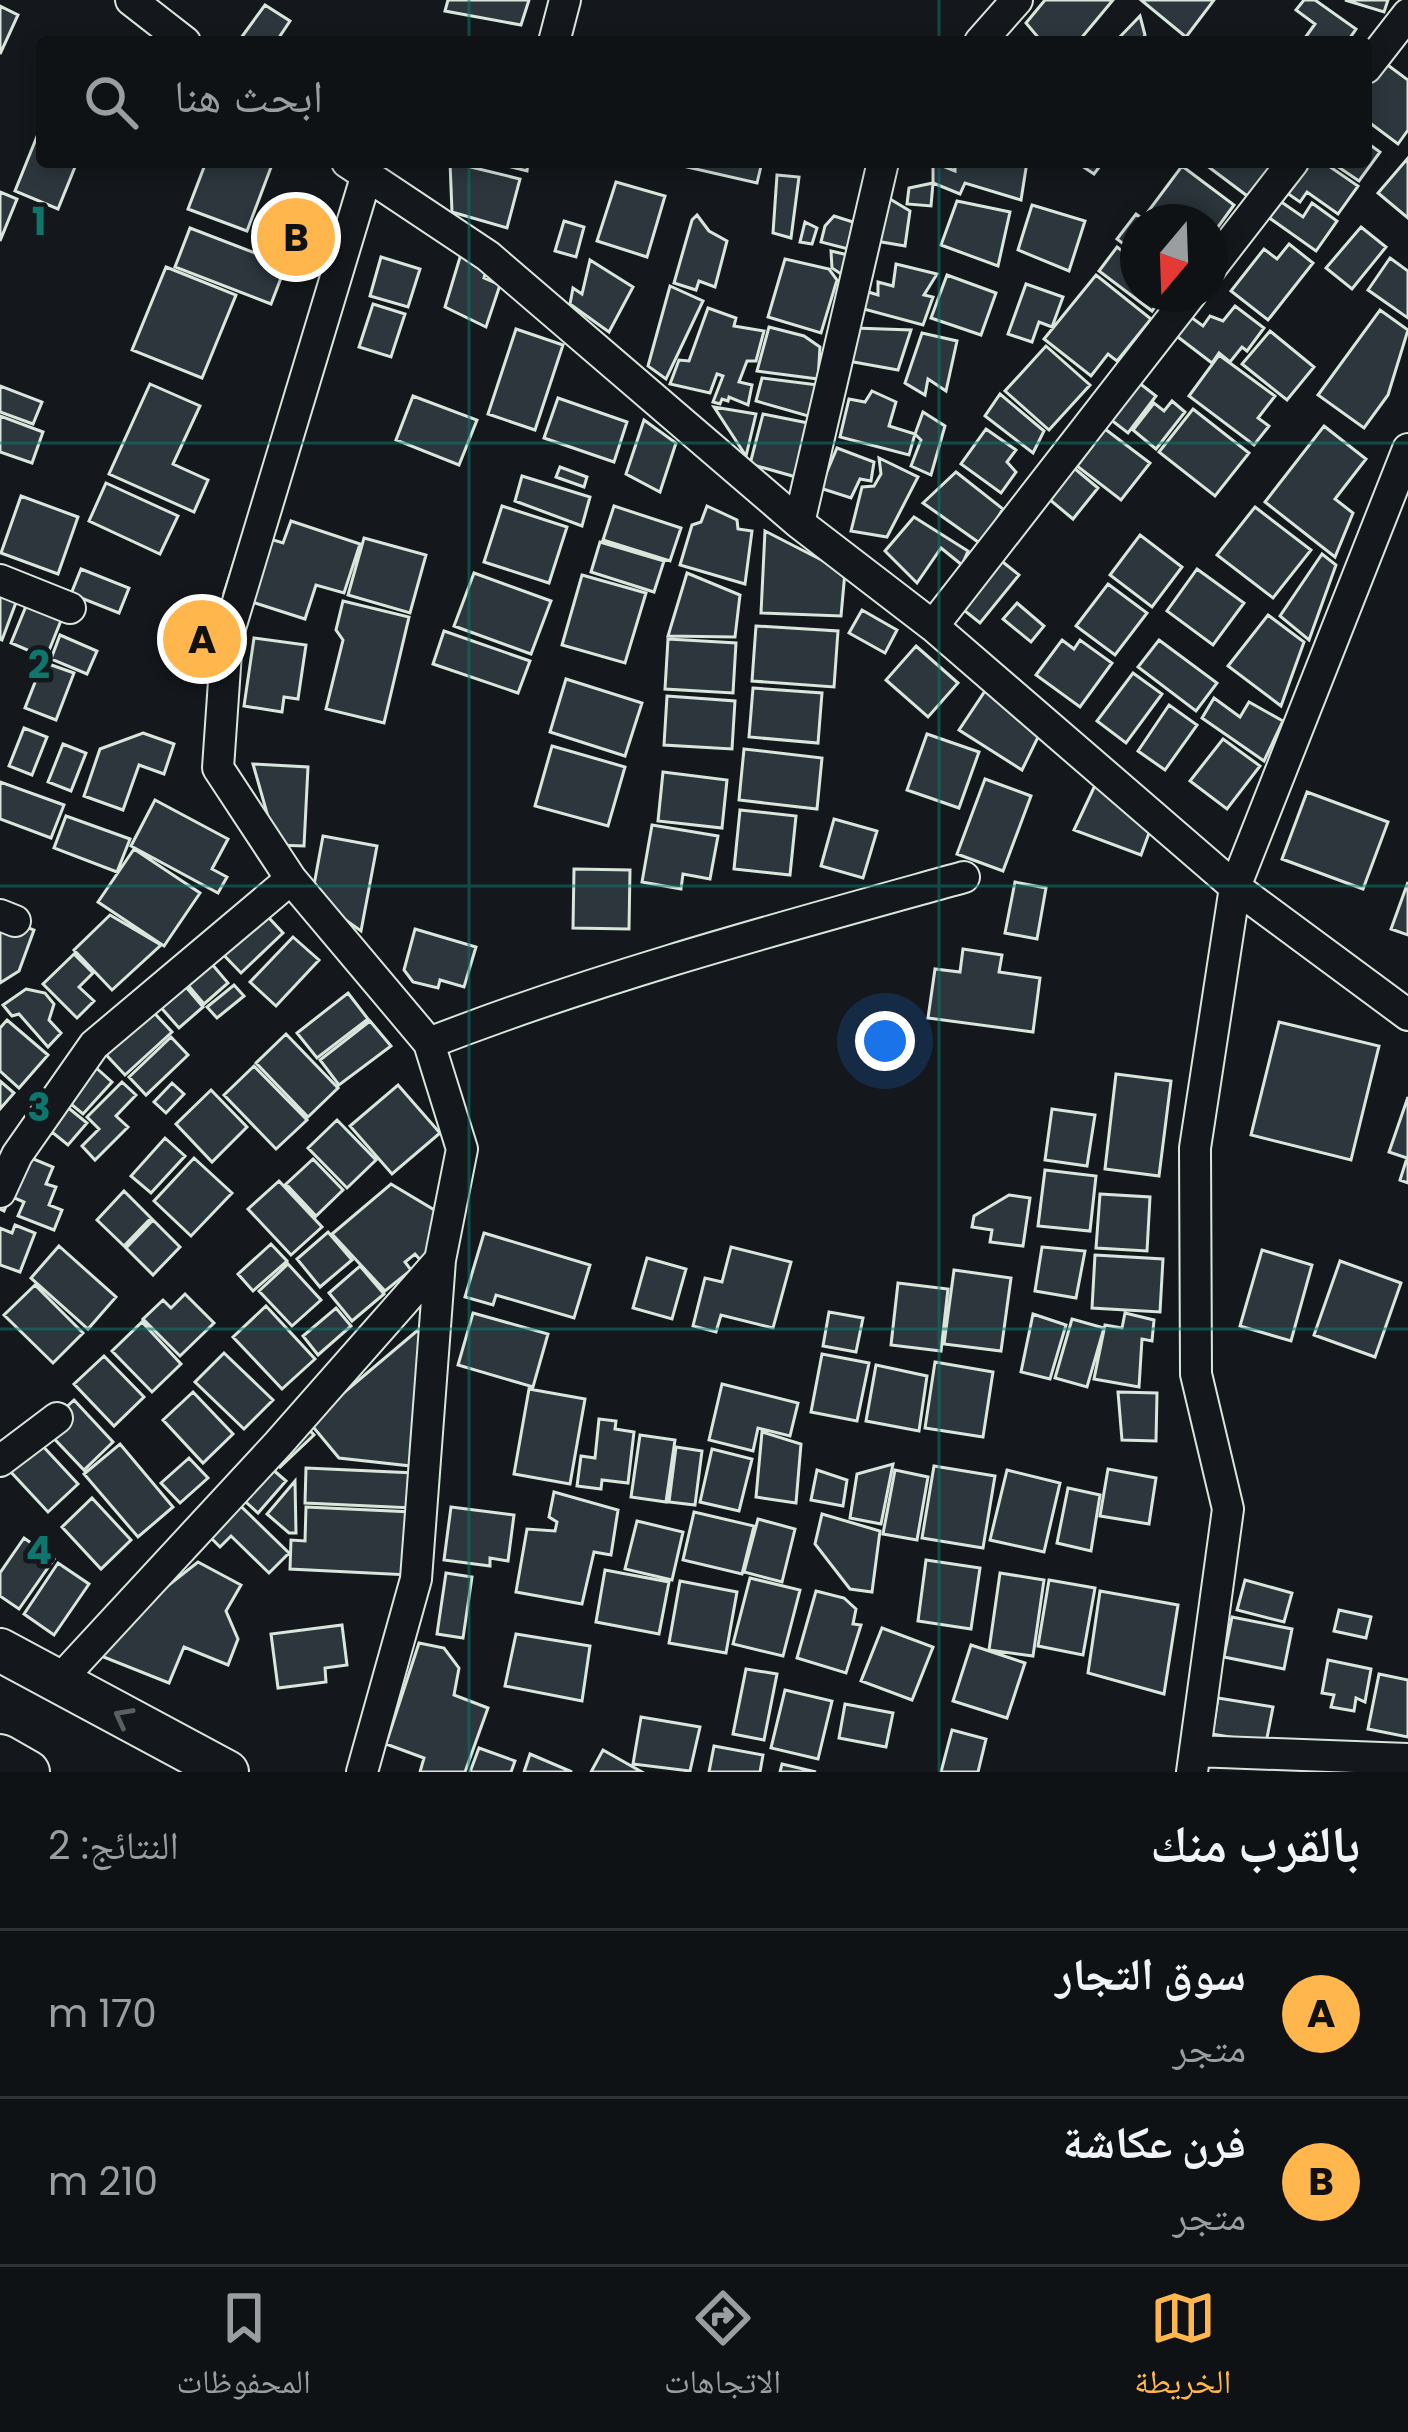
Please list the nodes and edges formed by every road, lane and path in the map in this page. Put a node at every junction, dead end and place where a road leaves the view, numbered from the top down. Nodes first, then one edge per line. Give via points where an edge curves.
1 (131, 0) edge
2 (565, 0) edge
3 (1017, 0) edge
4 (1408, 14) edge
5 (176, 36) edge
6 (556, 36) edge
7 (985, 36) edge
8 (1372, 60) edge
9 (357, 168) edge
10 (882, 168) edge
11 (1288, 168) edge
12 (1228, 246) edge
13 (1177, 312) edge
14 (1408, 449) edge
15 (799, 523) junction
16 (0, 580) edge
17 (70, 608) dead end
18 (933, 626) junction
19 (964, 877) dead end
20 (291, 879) junction
21 (1234, 887) junction
22 (1408, 1015) edge
23 (429, 1042) junction
24 (0, 1192) edge
25 (440, 1260) junction
26 (57, 1418) dead end
27 (0, 1461) edge
28 (0, 1650) edge
29 (57, 1682) junction
30 (0, 1756) edge
31 (1408, 1759) edge
32 (1194, 1761) edge
33 (28, 1772) edge
34 (226, 1772) edge
35 (362, 1772) edge

1 - 5 street
2 - 6 street
3 - 7 street
4 - 8 street
9 - 15 street via 488,256
9 - 20 street via 227,638 218,768
10 - 15 street
11 - 12 street
13 - 18 street
14 - 21 street
15 - 18 street
16 - 17 street
18 - 21 street
19 - 23 street via 574,990
20 - 23 street
20 - 24 street via 94,1045
21 - 22 street
21 - 32 street via 1196,1148 1196,1374 1228,1509
23 - 25 street via 462,1149
25 - 29 street
25 - 35 street via 416,1579
26 - 27 street
28 - 29 main road
34 -> 29 main road
30 - 33 main road
31 - 32 street

